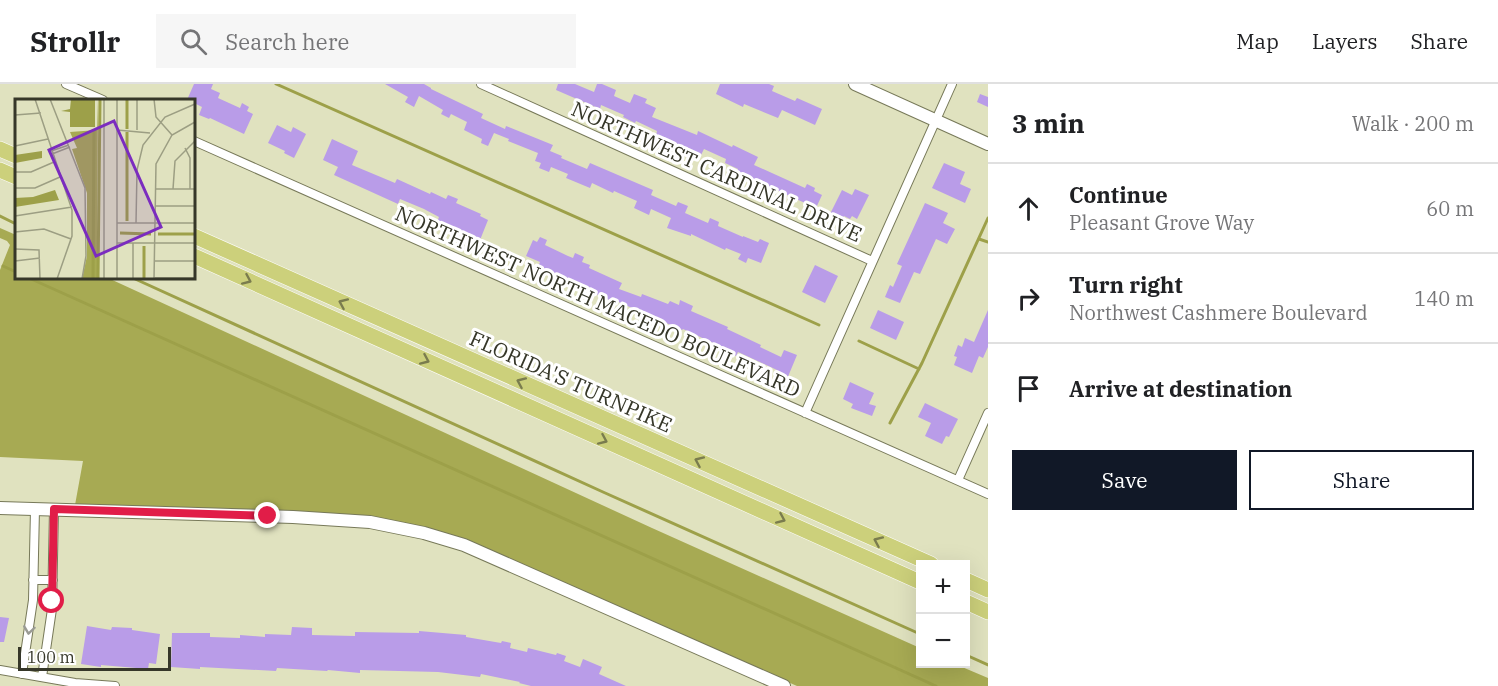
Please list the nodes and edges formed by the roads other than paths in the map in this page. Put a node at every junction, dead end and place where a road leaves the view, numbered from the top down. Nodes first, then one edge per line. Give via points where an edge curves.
1 (66, 84) edge
2 (481, 84) edge
3 (855, 84) edge
4 (952, 84) edge
5 (82, 87) edge
6 (101, 99) edge
7 (936, 120) junction
8 (195, 141) edge
9 (988, 144) edge
10 (0, 149) edge
11 (15, 156) edge
12 (0, 170) edge
13 (15, 177) edge
14 (195, 236) edge
15 (195, 256) edge
16 (872, 261) junction
17 (804, 413) junction
18 (988, 413) edge
19 (958, 480) junction
20 (988, 494) edge
21 (0, 508) edge
22 (35, 509) junction
23 (54, 509) junction
24 (922, 560) edge
25 (33, 580) junction
26 (53, 580) junction
27 (916, 580) edge
28 (970, 582) edge
29 (988, 590) edge
30 (970, 604) edge
31 (988, 612) edge
32 (0, 670) edge
33 (22, 674) junction
34 (42, 677) junction
35 (115, 686) edge
36 (784, 686) edge

1 - 5 street
2 - 16 street, NORTHWEST CARDINAL DRIVE
3 - 7 street
4 - 7 street
5 - 6 street
7 - 9 street
7 - 16 street
8 - 17 street, NORTHWEST NORTH MACEDO BOULEVARD
10 - 11 highway
12 - 13 highway
24 -> 14 highway, FLORIDA'S TURNPIKE
15 -> 27 highway, FLORIDA'S TURNPIKE
16 - 17 street
17 - 19 street, NORTHWEST NORTH MACEDO BOULEVARD
18 - 19 street
19 - 20 street, NORTHWEST NORTH MACEDO BOULEVARD
21 - 22 street
22 - 23 street
22 - 25 street
23 - 26 street
23 - 36 street via 293,517 370,522 424,533 464,545
25 - 26 street
25 -> 33 street
26 - 34 street
28 - 29 highway
30 - 31 highway
32 - 33 street
33 - 34 street
34 - 35 street

